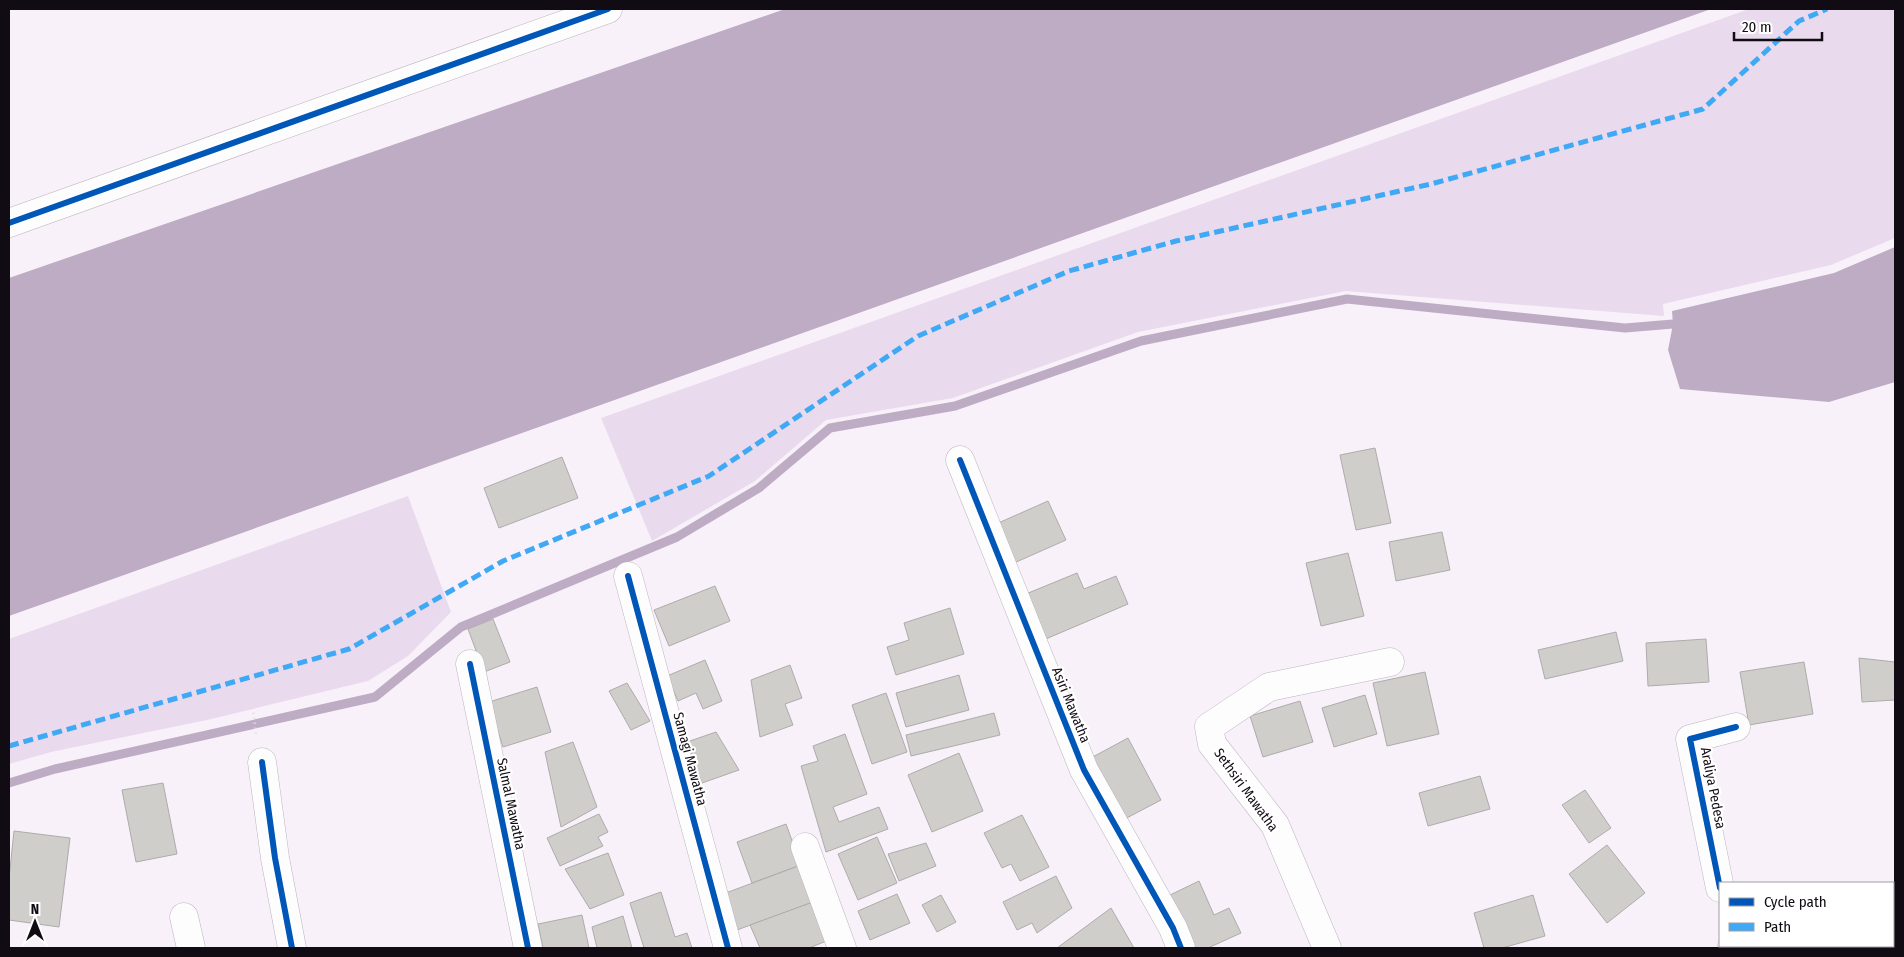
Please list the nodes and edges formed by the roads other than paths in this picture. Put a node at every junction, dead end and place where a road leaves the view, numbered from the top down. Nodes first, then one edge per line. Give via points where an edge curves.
1 (608, 9) edge
2 (9, 223) edge
3 (960, 460) dead end
4 (628, 576) dead end
5 (1390, 662) dead end
6 (470, 664) dead end
7 (1736, 726) dead end
8 (262, 762) dead end
9 (805, 847) dead end
10 (1719, 883) edge
11 (184, 917) dead end
12 (191, 948) edge
13 (292, 948) edge
14 (528, 948) edge
15 (728, 948) edge
16 (842, 948) edge
17 (1181, 948) edge
18 (1327, 948) edge

1 - 2 street
3 - 17 street, Asiri Mawatha via 1084,770 1173,928
4 - 15 street, Samagi Mawatha
5 - 18 street, Sethsiri Mawatha via 1269,687 1209,726 1212,744 1275,825
6 - 14 street, Salmal Mawatha
7 - 10 street, Araliya Pedesa via 1690,738
8 - 13 street
9 - 16 street
11 - 12 street

